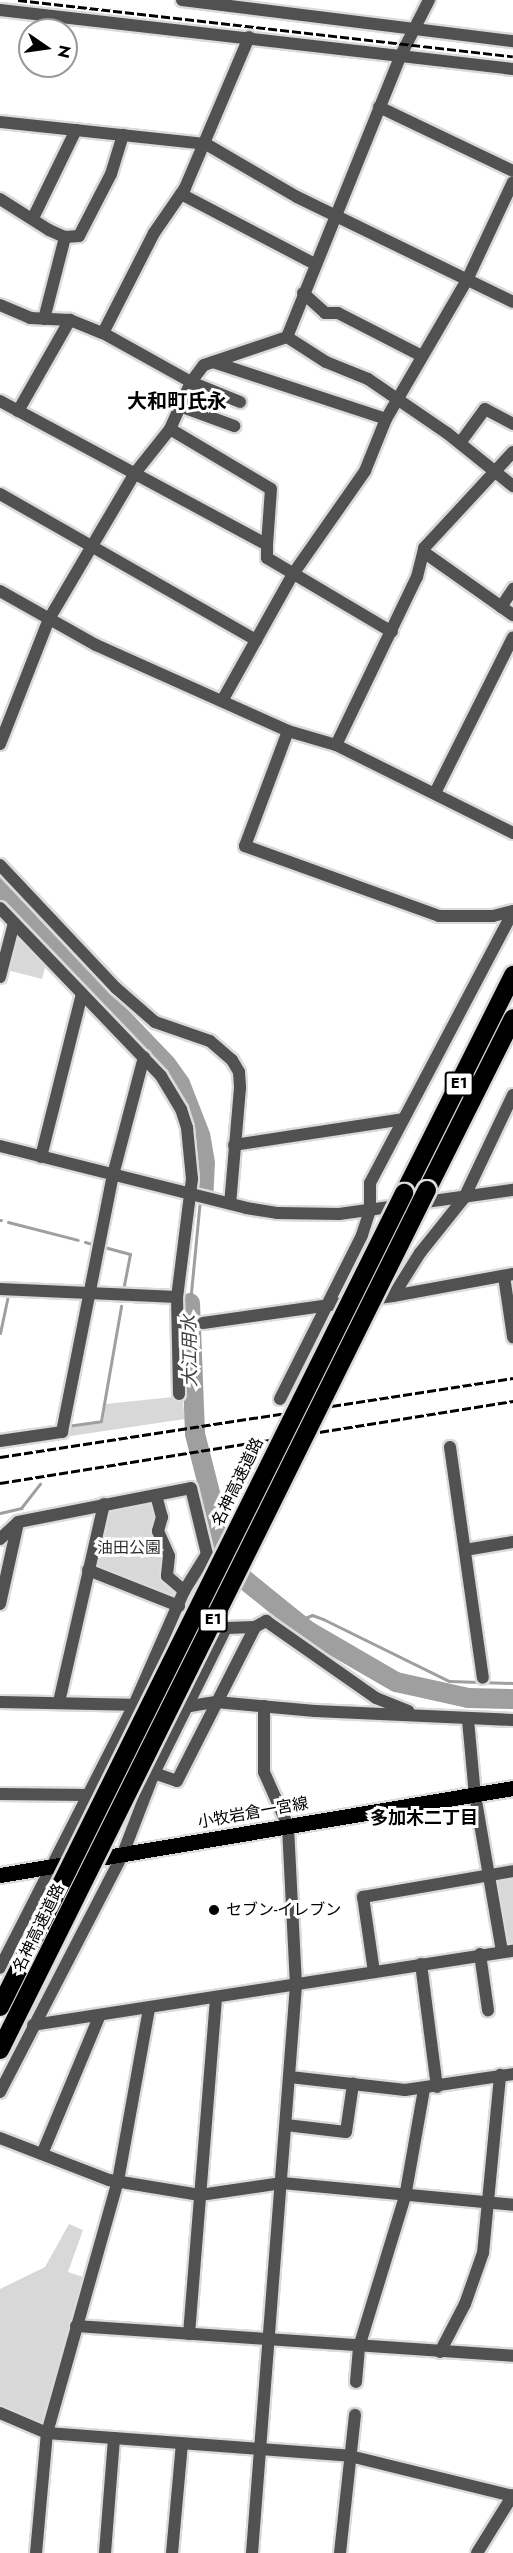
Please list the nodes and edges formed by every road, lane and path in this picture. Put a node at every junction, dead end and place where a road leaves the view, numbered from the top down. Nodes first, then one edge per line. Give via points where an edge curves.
1 (182, 0) edge
2 (429, 0) edge
3 (247, 4) edge
4 (0, 10) edge
5 (415, 27) junction
6 (249, 37) junction
7 (513, 41) edge
8 (401, 56) junction
9 (513, 69) edge
10 (379, 108) junction
11 (0, 122) edge
12 (76, 130) junction
13 (123, 135) junction
14 (206, 144) junction
15 (513, 171) edge
16 (513, 182) edge
17 (181, 194) junction
18 (0, 199) edge
19 (334, 216) junction
20 (33, 218) junction
21 (66, 237) junction
22 (315, 264) junction
23 (467, 280) junction
24 (303, 293) junction
25 (513, 302) edge
26 (0, 305) edge
27 (44, 319) junction
28 (70, 320) junction
29 (103, 333) junction
30 (287, 337) junction
31 (422, 356) junction
32 (213, 362) junction
33 (191, 382) junction
34 (396, 400) junction
35 (0, 401) edge
36 (240, 402) dead end
37 (180, 406) junction
38 (18, 411) junction
39 (386, 419) junction
40 (513, 424) edge
41 (234, 426) dead end
42 (170, 429) junction
43 (460, 443) junction
44 (513, 452) edge
45 (496, 471) junction
46 (135, 473) junction
47 (513, 486) edge
48 (0, 494) edge
49 (267, 545) junction
50 (91, 546) junction
51 (425, 553) junction
52 (293, 574) junction
53 (513, 590) edge
54 (0, 591) edge
55 (501, 607) junction
56 (513, 615) edge
57 (49, 619) junction
58 (392, 632) junction
59 (513, 637) edge
60 (256, 640) junction
61 (222, 701) junction
62 (288, 730) junction
63 (0, 744) edge
64 (336, 745) junction
65 (435, 793) junction
66 (513, 833) edge
67 (0, 865) edge
68 (0, 908) edge
69 (513, 912) edge
70 (14, 924) junction
71 (513, 975) edge
72 (0, 977) edge
73 (82, 994) junction
74 (513, 1018) edge
75 (144, 1058) junction
76 (512, 1100) edge
77 (403, 1119) junction
78 (234, 1145) junction
79 (0, 1146) edge
80 (40, 1156) junction
81 (113, 1175) junction
82 (513, 1190) edge
83 (192, 1195) junction
84 (464, 1198) junction
85 (230, 1204) junction
86 (370, 1211) junction
87 (508, 1275) edge
88 (0, 1289) edge
89 (90, 1293) junction
90 (393, 1296) junction
91 (177, 1298) junction
92 (328, 1305) junction
93 (203, 1323) dead end
94 (513, 1337) edge
95 (178, 1394) dead end
96 (280, 1399) dead end
97 (0, 1441) edge
98 (450, 1447) dead end
99 (156, 1495) junction
100 (104, 1504) junction
101 (18, 1522) junction
102 (0, 1539) edge
103 (513, 1542) edge
104 (465, 1550) junction
105 (88, 1570) junction
106 (184, 1591) junction
107 (0, 1604) edge
108 (178, 1605) junction
109 (255, 1627) junction
110 (483, 1678) dead end
111 (0, 1702) edge
112 (59, 1702) junction
113 (216, 1702) junction
114 (134, 1704) junction
115 (190, 1706) junction
116 (264, 1706) junction
117 (418, 1714) junction
118 (468, 1720) junction
119 (513, 1720) edge
120 (154, 1773) junction
121 (513, 1788) edge
122 (0, 1794) edge
123 (475, 1794) junction
124 (87, 1795) junction
125 (288, 1826) junction
126 (122, 1856) junction
127 (51, 1868) junction
128 (513, 1870) edge
129 (490, 1874) junction
130 (0, 1875) edge
131 (508, 1951) edge
132 (480, 1954) junction
133 (1, 1964) edge
134 (421, 1964) junction
135 (374, 1972) junction
136 (296, 1985) junction
137 (216, 1997) junction
138 (0, 2007) edge
139 (149, 2009) junction
140 (488, 2010) dead end
141 (99, 2017) junction
142 (33, 2025) junction
143 (0, 2050) edge
144 (513, 2074) edge
145 (500, 2075) junction
146 (290, 2077) junction
147 (353, 2084) junction
148 (431, 2088) junction
149 (0, 2090) edge
150 (286, 2125) junction
151 (0, 2138) edge
152 (42, 2154) junction
153 (118, 2181) junction
154 (282, 2183) junction
155 (200, 2195) junction
156 (405, 2197) junction
157 (489, 2202) junction
158 (513, 2205) edge
159 (76, 2326) junction
160 (189, 2334) junction
161 (271, 2342) junction
162 (359, 2347) junction
163 (440, 2352) junction
164 (513, 2356) edge
165 (356, 2382) dead end
166 (0, 2413) edge
167 (355, 2415) dead end
168 (47, 2433) junction
169 (114, 2438) junction
170 (182, 2444) junction
171 (260, 2450) junction
172 (350, 2456) junction
173 (513, 2496) edge
174 (36, 2553) edge
175 (105, 2553) edge
176 (172, 2553) edge
177 (252, 2553) edge
178 (340, 2553) edge
179 (477, 2553) edge

1 - 3 street
2 - 5 street
3 - 5 street
4 - 6 street
5 - 7 street
5 - 8 street
6 - 8 street
6 - 14 street
8 - 9 street
8 - 10 street
10 - 15 street
10 - 19 street
11 - 12 street
12 - 13 street
12 - 20 street
13 - 14 street
13 - 21 street via 111,174 80,236
14 - 17 street
14 - 19 street
16 - 23 street
17 - 22 street
17 - 29 street via 154,233
18 - 20 street
19 - 22 street
19 - 23 street
20 - 21 street
21 - 27 street
22 - 24 street
23 - 25 street
23 - 31 street
24 - 30 street
24 - 31 street via 325,313 338,313
26 - 27 street via 30,318
27 - 28 street
28 - 29 street
28 - 38 street
29 - 33 street
30 - 32 street
30 - 34 street via 326,362 368,379
31 - 34 street
32 - 33 street via 204,365
32 - 39 street
33 - 36 street
33 - 37 street
34 - 39 street
34 - 43 street
35 - 38 street
37 - 41 street
37 - 42 street
38 - 46 street
39 - 52 street via 365,471
40 - 43 street via 485,409
42 - 46 street
42 - 49 street via 271,489
43 - 45 street
44 - 45 street
45 - 47 street
45 - 51 street via 424,548
46 - 49 street
46 - 50 street
48 - 50 street
49 - 52 street via 267,558
50 - 57 street
50 - 60 street
51 - 55 street
51 - 58 street
52 - 58 street
52 - 60 street
53 - 55 street
54 - 57 street
55 - 56 street
57 - 61 street via 96,645
57 - 63 street
58 - 64 street
59 - 65 street
60 - 61 street
61 - 62 street
62 - 64 street
62 - 69 street via 245,846 439,916
64 - 65 street
65 - 66 street
67 - 78 street via 116,988 155,1022 210,1041 232,1060 239,1072 240,1088
68 - 70 street
69 - 77 street
70 - 72 street
70 - 73 street
71 - 138 highway, 名神高速道路 / E1, bridge
73 - 75 street
73 - 80 street
74 - 143 highway, 名神高速道路 / E1, bridge
75 - 81 street
75 - 83 street via 162,1076 181,1109 192,1155
76 - 84 street
77 - 78 street
77 - 86 street via 370,1183
78 - 85 street
79 - 80 street
80 - 81 street
81 - 83 street
81 - 89 street
82 - 84 street
83 - 85 street
83 - 91 street
84 - 86 street
84 - 90 street via 420,1253
85 - 86 street via 307,1215
86 - 92 street
87 - 90 street
87 - 94 street
88 - 89 street
89 - 91 street
89 - 97 street via 62,1432
90 - 92 street
91 - 95 street
92 - 93 street
92 - 96 street
98 - 104 street
99 - 100 street
99 - 106 street via 162,1517 158,1531 169,1556 167,1576
99 - 106 street via 191,1488 207,1554
100 - 101 street
100 - 105 street
101 - 102 street
101 - 107 street
103 - 104 street
104 - 110 street
105 - 108 street
105 - 112 street
106 - 108 street
108 - 114 street
109 - 113 street
109 - 115 street via 226,1628
109 - 117 street via 266,1621 376,1698
111 - 112 street
112 - 114 street
113 - 115 street
113 - 116 street
113 - 120 street via 177,1781
114 - 115 street
114 - 124 street
115 - 120 street
116 - 117 street
116 - 125 street via 264,1772
117 - 118 street
118 - 119 street
118 - 123 street
120 - 126 street
121 - 123 main road, 小牧岩倉一宮線
122 - 124 street
123 - 125 main road, 小牧岩倉一宮線
123 - 129 street
124 - 127 street
125 - 126 main road, 小牧岩倉一宮線
125 - 136 street
126 - 127 main road, 小牧岩倉一宮線
126 - 142 street
127 - 130 main road, 小牧岩倉一宮線
127 - 133 street
128 - 129 street
129 - 131 street
129 - 135 street via 363,1897
131 - 132 street
132 - 134 street
132 - 140 street
134 - 135 street
134 - 148 street
135 - 136 street
136 - 137 street
136 - 146 street
137 - 139 street
137 - 155 street
139 - 141 street
139 - 153 street
141 - 142 street
141 - 152 street
142 - 149 street
144 - 145 street
145 - 148 street
145 - 157 street
146 - 147 street
146 - 150 street
147 - 148 street
147 - 150 street via 346,2132
148 - 156 street
150 - 154 street
151 - 152 street
152 - 153 street
153 - 155 street
153 - 159 street
154 - 155 street
154 - 156 street
154 - 161 street
155 - 160 street
156 - 157 street
156 - 162 street
157 - 158 street
157 - 163 street via 483,2253 465,2304
159 - 160 street
159 - 168 street
160 - 161 street
161 - 162 street
161 - 171 street
162 - 163 street
162 - 165 street
163 - 164 street
166 - 168 street
167 - 172 street
168 - 169 street
168 - 174 street
169 - 170 street
169 - 175 street
170 - 171 street
170 - 176 street
171 - 172 street
171 - 177 street
172 - 173 street
172 - 178 street
173 - 179 street

